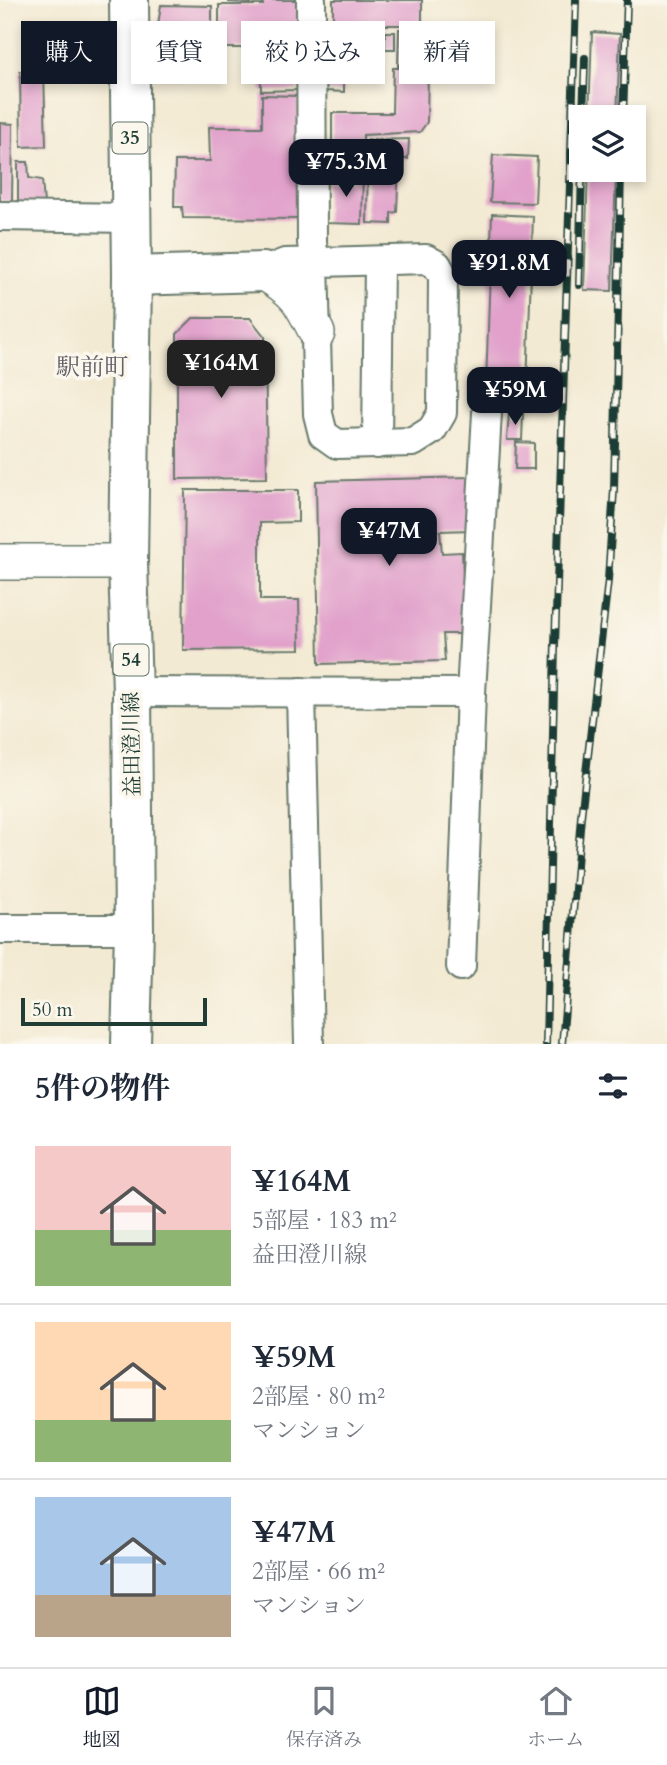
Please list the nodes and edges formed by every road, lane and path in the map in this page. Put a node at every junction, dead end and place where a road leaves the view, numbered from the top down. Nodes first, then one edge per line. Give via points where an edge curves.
1 (129, 0) edge
2 (311, 0) edge
3 (0, 216) edge
4 (131, 218) junction
5 (379, 261) junction
6 (314, 262) junction
7 (263, 272) junction
8 (132, 276) junction
9 (317, 333) junction
10 (487, 413) dead end
11 (377, 444) junction
12 (0, 562) edge
13 (128, 562) junction
14 (132, 692) junction
15 (301, 692) junction
16 (471, 693) junction
17 (0, 929) edge
18 (134, 929) junction
19 (461, 966) dead end
20 (131, 1044) edge
21 (309, 1044) edge

1 - 4 main road, 35
2 - 6 street
3 - 4 street
4 - 8 main road, 35
5 - 6 street
5 - 11 street
5 - 11 street via 426,259 437,265 443,276 442,413 423,437 413,442
6 - 7 street via 285,263
6 - 9 street
7 - 8 main road
7 - 9 street via 288,287
8 - 13 main road, 益田澄川線 / 54
9 - 11 street via 318,414 323,434 337,444
10 - 16 street
12 - 13 street
13 - 14 main road, 益田澄川線 / 54
14 - 15 street
14 - 18 main road, 益田澄川線 / 54
15 - 16 street
15 - 21 street
16 - 19 street
17 - 18 street
18 - 20 main road, 益田澄川線 / 54

